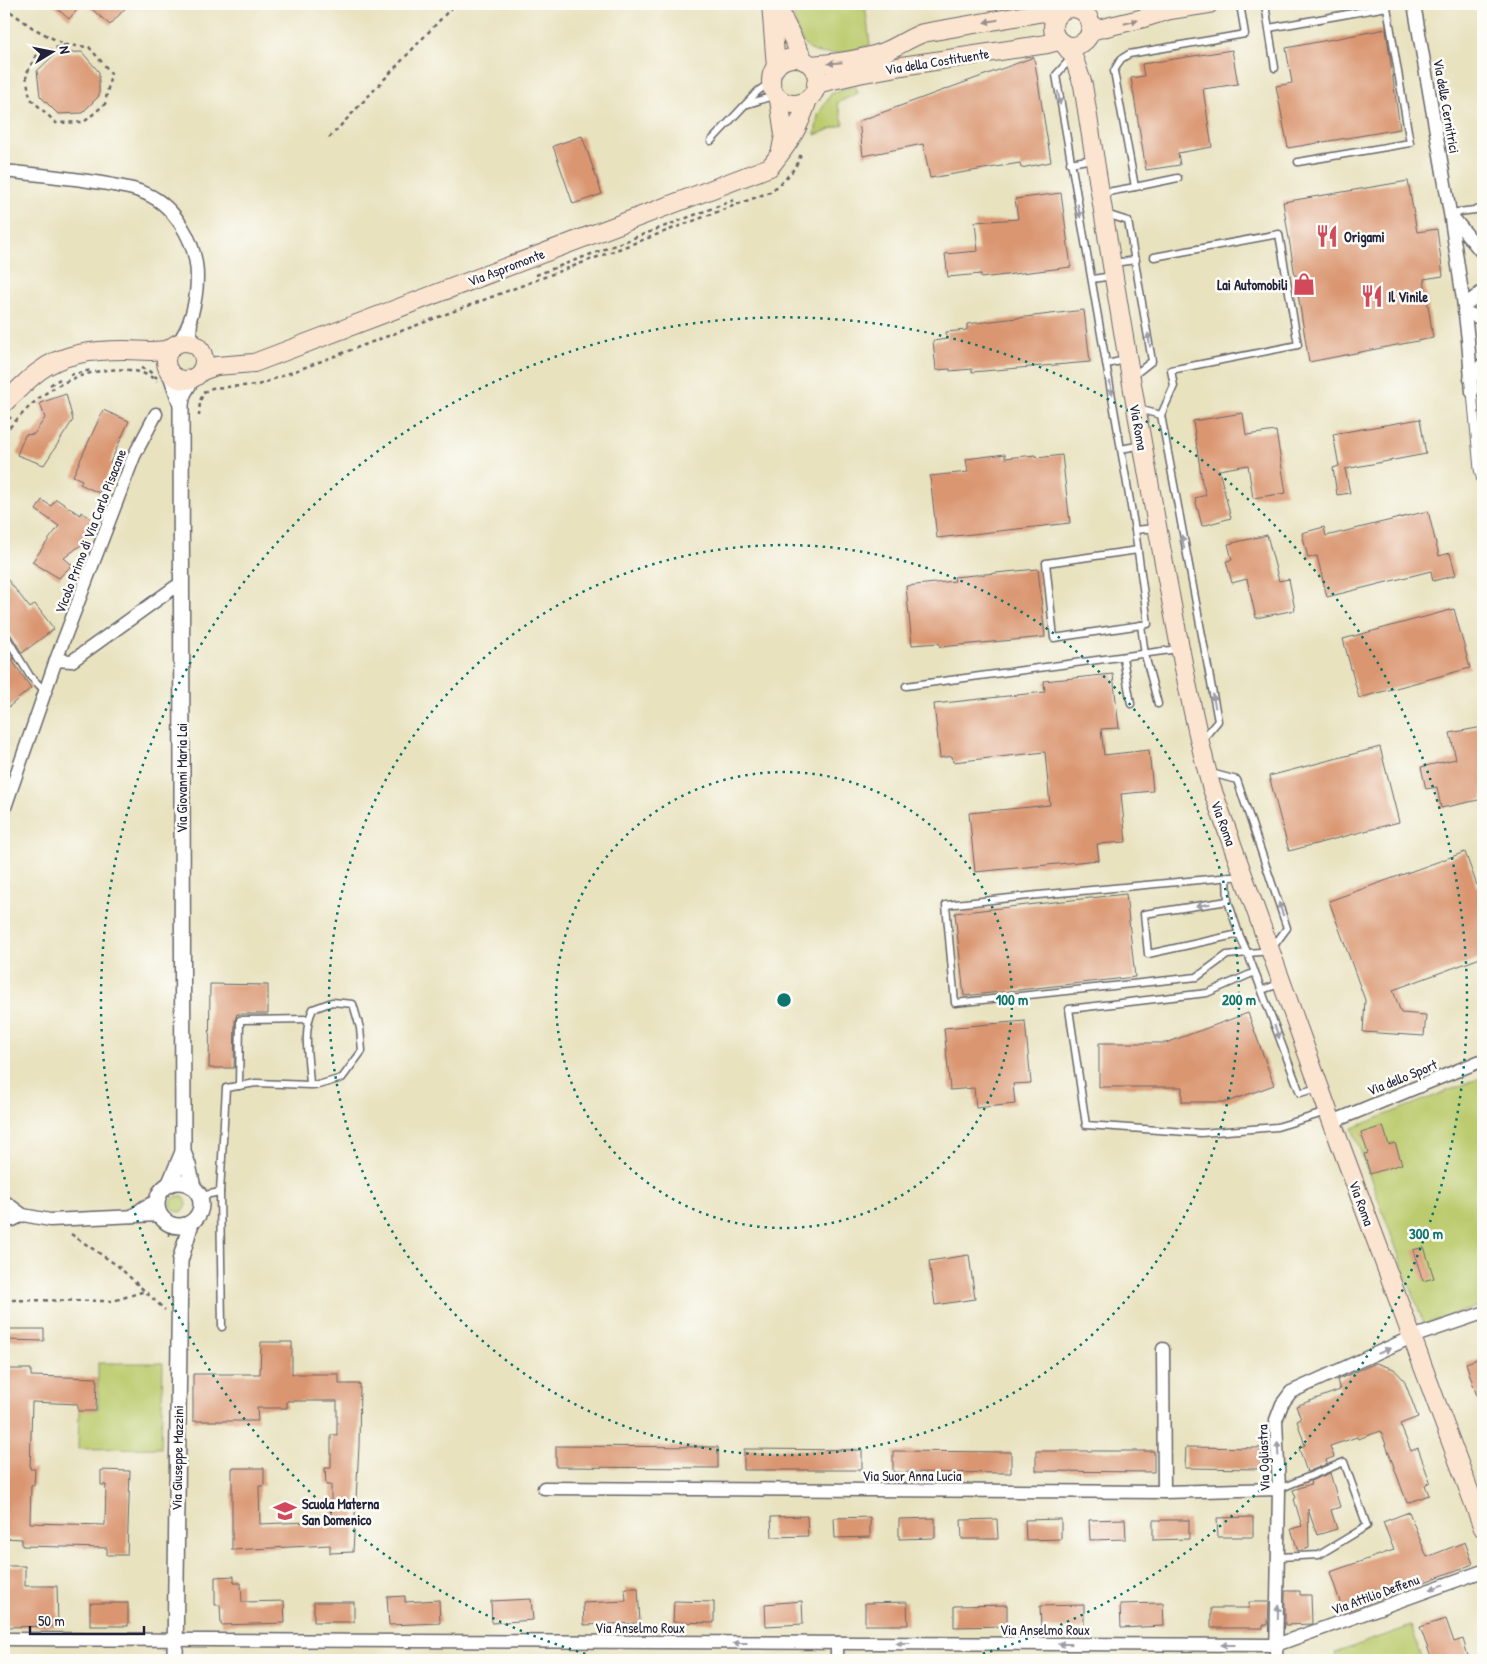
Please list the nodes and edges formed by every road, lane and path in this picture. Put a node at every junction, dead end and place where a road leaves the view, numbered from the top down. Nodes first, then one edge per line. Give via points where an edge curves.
1 (455, 4) edge
2 (771, 4) edge
3 (778, 4) edge
4 (1209, 4) edge
5 (1240, 4) edge
6 (1265, 4) edge
7 (1414, 4) edge
8 (4, 7) edge
9 (1083, 7) edge
10 (1163, 7) edge
11 (1055, 17) junction
12 (1268, 28) junction
13 (1089, 34) junction
14 (908, 39) junction
15 (65, 45) junction
16 (1065, 47) junction
17 (808, 63) junction
18 (915, 64) junction
19 (1274, 68) dead end
20 (1083, 85) junction
21 (775, 86) junction
22 (812, 92) junction
23 (747, 104) junction
24 (329, 138) dead end
25 (711, 141) dead end
26 (802, 151) dead end
27 (781, 153) junction
28 (1095, 159) junction
29 (1298, 162) dead end
30 (1070, 163) junction
31 (4, 171) edge
32 (1178, 178) dead end
33 (1135, 187) junction
34 (1100, 194) junction
35 (1483, 209) edge
36 (1104, 213) junction
37 (1450, 213) junction
38 (1483, 254) edge
39 (1154, 257) dead end
40 (1136, 260) junction
41 (1112, 270) junction
42 (1092, 279) junction
43 (1483, 291) edge
44 (1464, 309) junction
45 (191, 315) junction
46 (1483, 319) edge
47 (173, 347) junction
48 (148, 352) junction
49 (1127, 360) junction
50 (1107, 364) junction
51 (1483, 364) edge
52 (134, 365) dead end
53 (126, 366) dead end
54 (199, 368) junction
55 (165, 378) junction
56 (1130, 378) junction
57 (50, 386) dead end
58 (1471, 386) junction
59 (4, 403) edge
60 (188, 405) junction
61 (1136, 408) junction
62 (156, 414) dead end
63 (1161, 415) junction
64 (199, 416) dead end
65 (4, 433) edge
66 (1143, 445) junction
67 (1121, 449) junction
68 (1483, 484) edge
69 (1158, 527) junction
70 (1135, 530) junction
71 (1138, 550) junction
72 (181, 588) junction
73 (1141, 625) junction
74 (4, 633) edge
75 (1179, 649) junction
76 (1145, 655) junction
77 (1123, 658) junction
78 (56, 660) junction
79 (906, 686) dead end
80 (45, 691) junction
81 (1131, 704) dead end
82 (1158, 704) dead end
83 (1199, 742) junction
84 (1207, 772) junction
85 (4, 810) edge
86 (1235, 876) junction
87 (1228, 901) junction
88 (1238, 934) junction
89 (1270, 951) junction
90 (1248, 954) junction
91 (1255, 972) junction
92 (1282, 983) junction
93 (1262, 990) junction
94 (308, 1019) junction
95 (1483, 1060) edge
96 (310, 1085) junction
97 (239, 1086) junction
98 (1320, 1088) junction
99 (1330, 1117) junction
100 (183, 1152) junction
101 (170, 1183) junction
102 (196, 1192) junction
103 (220, 1192) junction
104 (4, 1201) edge
105 (158, 1208) junction
106 (23, 1215) junction
107 (4, 1218) edge
108 (191, 1223) junction
109 (171, 1225) junction
110 (72, 1234) dead end
111 (181, 1256) junction
112 (145, 1292) junction
113 (4, 1300) edge
114 (1483, 1313) edge
115 (178, 1318) junction
116 (222, 1327) dead end
117 (1412, 1337) junction
118 (1163, 1349) dead end
119 (544, 1488) dead end
120 (1279, 1489) junction
121 (1164, 1492) junction
122 (1483, 1528) edge
123 (1279, 1557) junction
124 (1483, 1571) edge
125 (4, 1639) edge
126 (176, 1640) junction
127 (836, 1643) junction
128 (1276, 1645) junction
129 (175, 1660) edge
130 (836, 1660) edge
131 (1276, 1660) edge

1 - 24 path
2 - 21 main road
3 - 17 main road
4 - 10 main road
5 - 33 lane via 1245,34 1129,54 1121,59 1114,72
6 - 12 lane
7 - 37 street, Via delle Cernitrici
8 - 15 path
9 - 11 main road via 1065,8
9 - 13 main road via 1089,18
13 -> 10 main road via 1144,18
11 -> 14 main road, Via della Costituente via 1044,12 923,33
11 - 16 main road via 1053,29
12 - 19 lane
12 - 29 lane via 1387,7 1410,143
13 - 16 main road via 1077,45
13 - 20 main road, Via Roma
14 -> 17 main road, Via della Costituente via 885,51 849,62
14 - 18 main road via 907,58
15 - 15 path via 89,47 111,73 105,104 84,122 56,123 30,98 26,75 37,54
16 - 18 main road, Via della Costituente
16 - 20 main road, Via Roma
16 -> 30 lane via 1056,75
17 - 21 main road via 798,58 786,59
17 - 22 main road via 816,78
18 - 22 main road, Via della Costituente via 859,74
20 - 28 main road, Via Roma
21 - 22 main road via 793,104 803,102
21 - 23 lane via 762,98
21 - 23 lane via 758,92
21 - 27 main road via 784,135
22 - 27 main road, Via Aspromonte via 794,134
23 - 25 lane
26 - 64 path via 800,160 786,179 770,192 258,385 212,388 204,392
27 - 54 main road, Via Aspromonte via 770,167 254,363
28 - 30 lane
28 - 34 main road, Via Roma
30 -> 42 lane
31 - 45 street via 87,180 140,191 159,202 176,217 196,260 197,286
32 - 33 lane
33 - 34 lane
34 - 36 main road, Via Roma
35 - 37 lane
36 - 40 lane via 1128,221
36 - 41 main road, Via Roma
37 - 38 street, Via delle Cernitrici
37 - 44 street, Via delle Cernitrici
39 - 63 lane via 1279,234 1298,345 1171,370 1174,386
40 - 41 lane
56 -> 40 lane via 1152,362
41 - 42 lane
41 - 49 main road, Via Roma
42 - 50 lane
43 - 44 street
44 - 46 street
44 - 58 street, Via delle Cernitrici
45 - 47 street via 182,338
45 - 54 street via 190,333
47 - 48 main road
47 - 54 main road via 183,342
47 - 55 main road via 166,356
48 - 55 main road via 160,360
48 - 59 main road via 94,350 59,360 39,371
49 - 50 lane
49 - 56 main road, Via Roma
50 -> 67 lane
51 - 58 street
52 - 55 path
53 - 57 path via 66,376
54 - 55 main road via 179,380
54 - 60 path
54 - 60 street, Via Giovanni Maria Lai via 183,394
55 - 60 street, Via Giovanni Maria Lai
55 - 65 path via 130,370 106,370 81,376 44,394
56 - 61 main road, Via Roma
58 - 68 street
60 - 72 street, Via Giovanni Maria Lai
61 - 63 lane
61 - 66 main road, Via Roma
62 - 78 street, Vicolo Primo di Via Carlo Pisacane via 134,456
83 -> 63 lane via 1218,721
66 - 67 lane
66 - 69 main road, Via Roma
67 - 70 lane
69 - 70 lane
69 - 75 main road, Via Roma
70 - 71 lane
71 - 73 lane via 1148,624
71 - 73 lane via 1046,564 1054,638
72 - 78 street via 175,587 72,661
72 - 100 street, Via Giovanni Maria Lai
73 - 76 lane
74 - 80 lane via 30,676
75 - 76 lane
75 - 83 main road, Via Roma
76 - 77 lane
76 - 82 lane
77 - 79 lane
77 - 81 lane
78 - 80 street, Vicolo Primo di Via Carlo Pisacane
80 - 85 street, Vicolo Primo di Via Carlo Pisacane
83 - 84 main road, Via Roma
84 - 86 main road, Via Roma
89 -> 84 lane via 1288,928 1237,780
86 - 87 lane
86 - 89 main road, Via Roma
86 - 90 lane via 946,906 955,1003 1197,977 1227,955
87 - 88 lane
87 -> 88 lane via 1144,914 1148,954
88 - 90 lane
89 - 90 lane
89 - 92 main road, Via Roma
90 - 91 lane
91 - 93 lane
91 - 99 lane via 1207,993 1070,1009 1086,1125 1201,1133 1277,1127
92 - 93 lane
92 - 98 main road, Via Roma
93 -> 98 lane via 1300,1093
94 - 96 lane
94 - 96 lane via 313,1009 332,1002 353,1004 362,1051 342,1078
94 - 97 lane via 240,1020
95 - 99 street, Via dello Sport
96 - 97 lane via 256,1083
97 - 103 lane via 226,1088
98 - 99 main road, Via Roma
99 - 117 main road, Via Roma
100 - 101 street, Via Giovanni Maria Lai
100 - 102 street, Via Giovanni Maria Lai
101 - 102 street via 182,1182
101 - 105 street via 162,1189
102 - 103 lane
102 - 108 street via 201,1208
103 - 116 lane
104 - 106 street
105 - 106 street via 144,1207 132,1216 50,1220
105 - 109 street via 162,1220
106 - 107 street via 13,1220
108 - 109 street
108 - 111 street, Via Giuseppe Mazzini
109 - 111 street, Via Giuseppe Mazzini
110 - 112 path via 118,1266
111 - 115 street, Via Giuseppe Mazzini
112 - 113 path via 113,1301
112 - 115 path
114 - 117 street, Via Ogliastra
115 - 126 street, Via Giuseppe Mazzini
120 -> 117 street, Via Ogliastra via 1276,1420 1291,1392
117 - 122 main road, Via Roma
118 - 121 street
119 - 121 street, Via Suor Anna Lucia
120 - 121 street, Via Suor Anna Lucia
120 - 123 street, Via Ogliastra
120 - 123 lane via 1344,1462 1367,1526 1319,1554
128 -> 123 street, Via Ogliastra
124 -> 128 street, Via Attilio Deffenu
125 - 126 street, Via Anselmo Roux
127 -> 126 street, Via Anselmo Roux
126 - 129 street, Via Giuseppe Mazzini
128 -> 127 street, Via Anselmo Roux
127 - 130 street
128 - 131 street, Via Ogliastra

